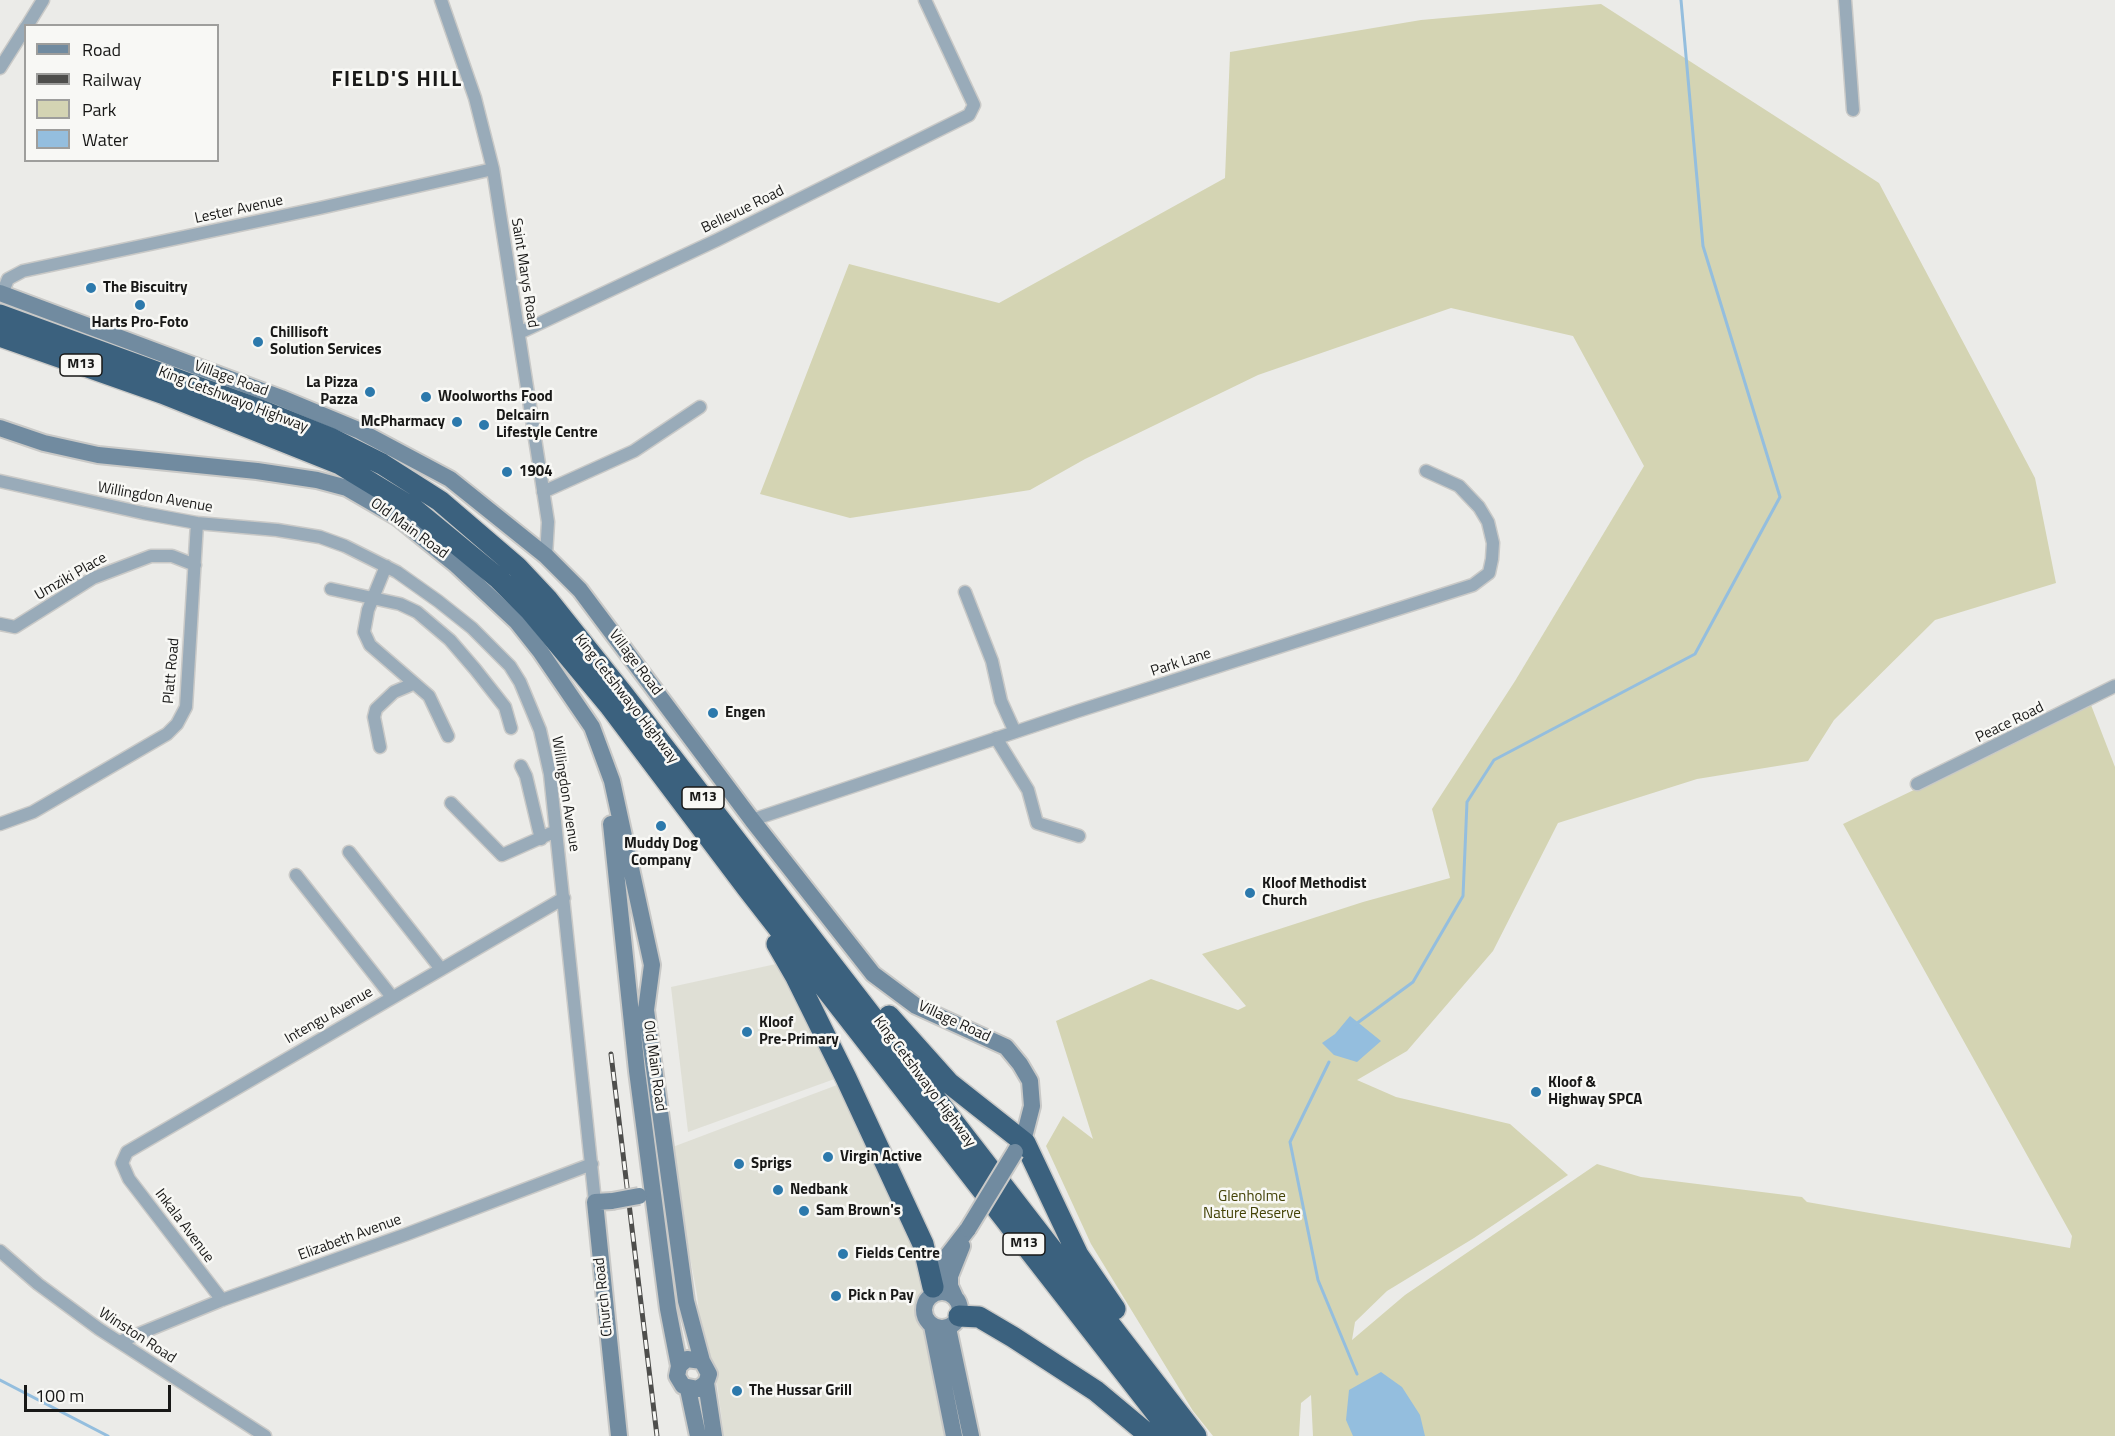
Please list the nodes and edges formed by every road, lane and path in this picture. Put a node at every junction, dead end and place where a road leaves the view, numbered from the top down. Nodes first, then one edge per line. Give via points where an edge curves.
1 (42, 0) edge
2 (441, 0) edge
3 (924, 0) edge
4 (1845, 0) edge
5 (27, 24) edge
6 (24, 29) edge
7 (0, 68) edge
8 (1853, 110) dead end
9 (493, 169) junction
10 (1, 301) edge
11 (519, 333) junction
12 (0, 336) edge
13 (700, 407) dead end
14 (0, 428) edge
15 (1426, 471) dead end
16 (0, 481) edge
17 (543, 492) junction
18 (197, 522) junction
19 (546, 556) junction
20 (195, 565) junction
21 (386, 566) junction
22 (331, 589) dead end
23 (965, 592) dead end
24 (373, 598) junction
25 (0, 624) edge
26 (413, 684) junction
27 (2115, 686) edge
28 (511, 728) dead end
29 (1015, 732) junction
30 (448, 736) dead end
31 (996, 738) junction
32 (380, 747) dead end
33 (521, 766) dead end
34 (607, 772) junction
35 (1917, 784) dead end
36 (452, 803) dead end
37 (753, 820) junction
38 (0, 824) edge
39 (556, 831) junction
40 (1079, 836) dead end
41 (541, 839) junction
42 (349, 852) dead end
43 (296, 875) dead end
44 (747, 888) junction
45 (564, 898) junction
46 (644, 916) junction
47 (622, 932) junction
48 (810, 934) junction
49 (649, 953) junction
50 (624, 960) junction
51 (441, 969) junction
52 (392, 997) junction
53 (1022, 1139) junction
54 (592, 1164) junction
55 (124, 1170) joint
56 (652, 1178) junction
57 (639, 1197) junction
58 (601, 1207) junction
59 (657, 1212) junction
60 (968, 1228) junction
61 (0, 1251) edge
62 (933, 1290) junction
63 (222, 1300) junction
64 (948, 1317) junction
65 (119, 1342) junction
66 (702, 1361) junction
67 (680, 1366) junction
68 (706, 1383) junction
69 (688, 1389) junction
70 (1186, 1433) edge
71 (265, 1436) edge
72 (619, 1436) edge
73 (698, 1436) edge
74 (714, 1436) edge
75 (954, 1436) edge
76 (970, 1436) edge
77 (1150, 1436) edge

1 - 5 street
2 - 9 street, Saint Marys Road via 475,98
3 - 11 street, Bellevue Road via 974,105 969,115
4 - 8 street
6 - 7 street
9 - 10 street, Lester Avenue via 23,271 8,279
9 - 11 street, Saint Marys Road
10 - 19 main road, Village Road via 281,398 358,430 450,479
10 - 48 highway, King Cetshwayo Highway / M13 via 293,422 382,464 440,501 481,534 548,600
11 - 17 street, Saint Marys Road
12 - 44 highway, King Cetshwayo Highway / M13 via 301,447 340,464 414,509 458,543 530,610 609,705
13 - 17 street via 634,451
14 - 34 main road, Old Main Road via 98,455 317,480 347,488 373,501 455,564 517,622 586,717
15 - 29 street, Park Lane via 1459,486 1488,522 1492,559 1489,573 1482,580
16 - 18 street, Willingdon Avenue
17 - 19 street, Saint Marys Road via 548,522
18 - 20 street, Platt Road
18 - 21 street, Willingdon Avenue via 320,537
19 - 37 main road, Village Road via 580,590
20 - 25 street, Umziki Place via 172,556 151,556 93,578 15,627
20 - 38 street, Platt Road via 186,707 177,724 167,734 33,812
21 - 24 street
21 - 39 street, Willingdon Avenue via 472,628 503,658 520,682 540,730
22 - 24 street
23 - 29 street
24 - 26 street via 364,632 370,645
24 - 28 street via 417,612 450,640 505,707
26 - 30 street via 429,696
26 - 32 street via 394,692 376,710
27 - 35 street, Peace Road
29 - 31 street, Park Lane
31 - 37 street, Park Lane
31 - 40 street via 1028,790 1037,823
33 - 41 street
34 - 46 main road, Old Main Road
34 - 47 main road, Old Main Road
36 - 41 street via 502,855
37 - 53 main road, Village Road via 862,961 887,986 916,1006 983,1035 1013,1054 1032,1090 1032,1106
39 - 41 street
39 - 45 street, Willingdon Avenue
42 - 51 street
43 - 52 street
44 - 62 highway via 846,1078 923,1244
44 - 70 highway, King Cetshwayo Highway / M13
45 - 51 street, Intengu Avenue
45 - 54 street, Willingdon Avenue
46 - 47 main road via 631,920
46 - 49 main road, Old Main Road
47 - 50 main road, Old Main Road
48 - 53 highway via 849,970 949,1083 996,1121 1009,1124
48 - 70 highway, King Cetshwayo Highway / M13
49 - 50 main road via 636,947
49 - 66 main road, Old Main Road via 652,969 646,1010 652,1058 686,1301
50 - 56 main road, Old Main Road
51 - 52 street, Intengu Avenue
52 - 55 street, Intengu Avenue via 132,1146 124,1156
53 - 60 main road, Village Road, bridge
53 - 70 highway via 1078,1255 1156,1369
54 - 58 street, Willingdon Avenue
54 - 63 street, Elizabeth Avenue
55 - 63 street, Inkala Avenue
56 - 57 main road
56 - 59 main road, Old Main Road
57 - 58 main road, bridge
57 - 59 main road
58 - 72 main road, Church Road
59 - 67 main road, Old Main Road via 668,1309
60 - 62 main road, Village Road via 938,1268
60 - 64 main road, Village Road via 950,1276
61 - 65 street, Winston Road
62 - 64 main road via 943,1292
62 - 64 main road, Village Road via 924,1312
63 - 65 street, Elizabeth Avenue
64 - 75 main road, Village Road
64 - 76 main road, Village Road
64 - 77 highway via 979,1317 1013,1337 1096,1391
65 - 71 street, Winston Road
66 - 67 main road via 687,1359
66 - 68 main road via 708,1369
67 - 69 main road via 679,1382
68 - 69 main road via 698,1389
68 - 74 main road
69 - 73 main road

